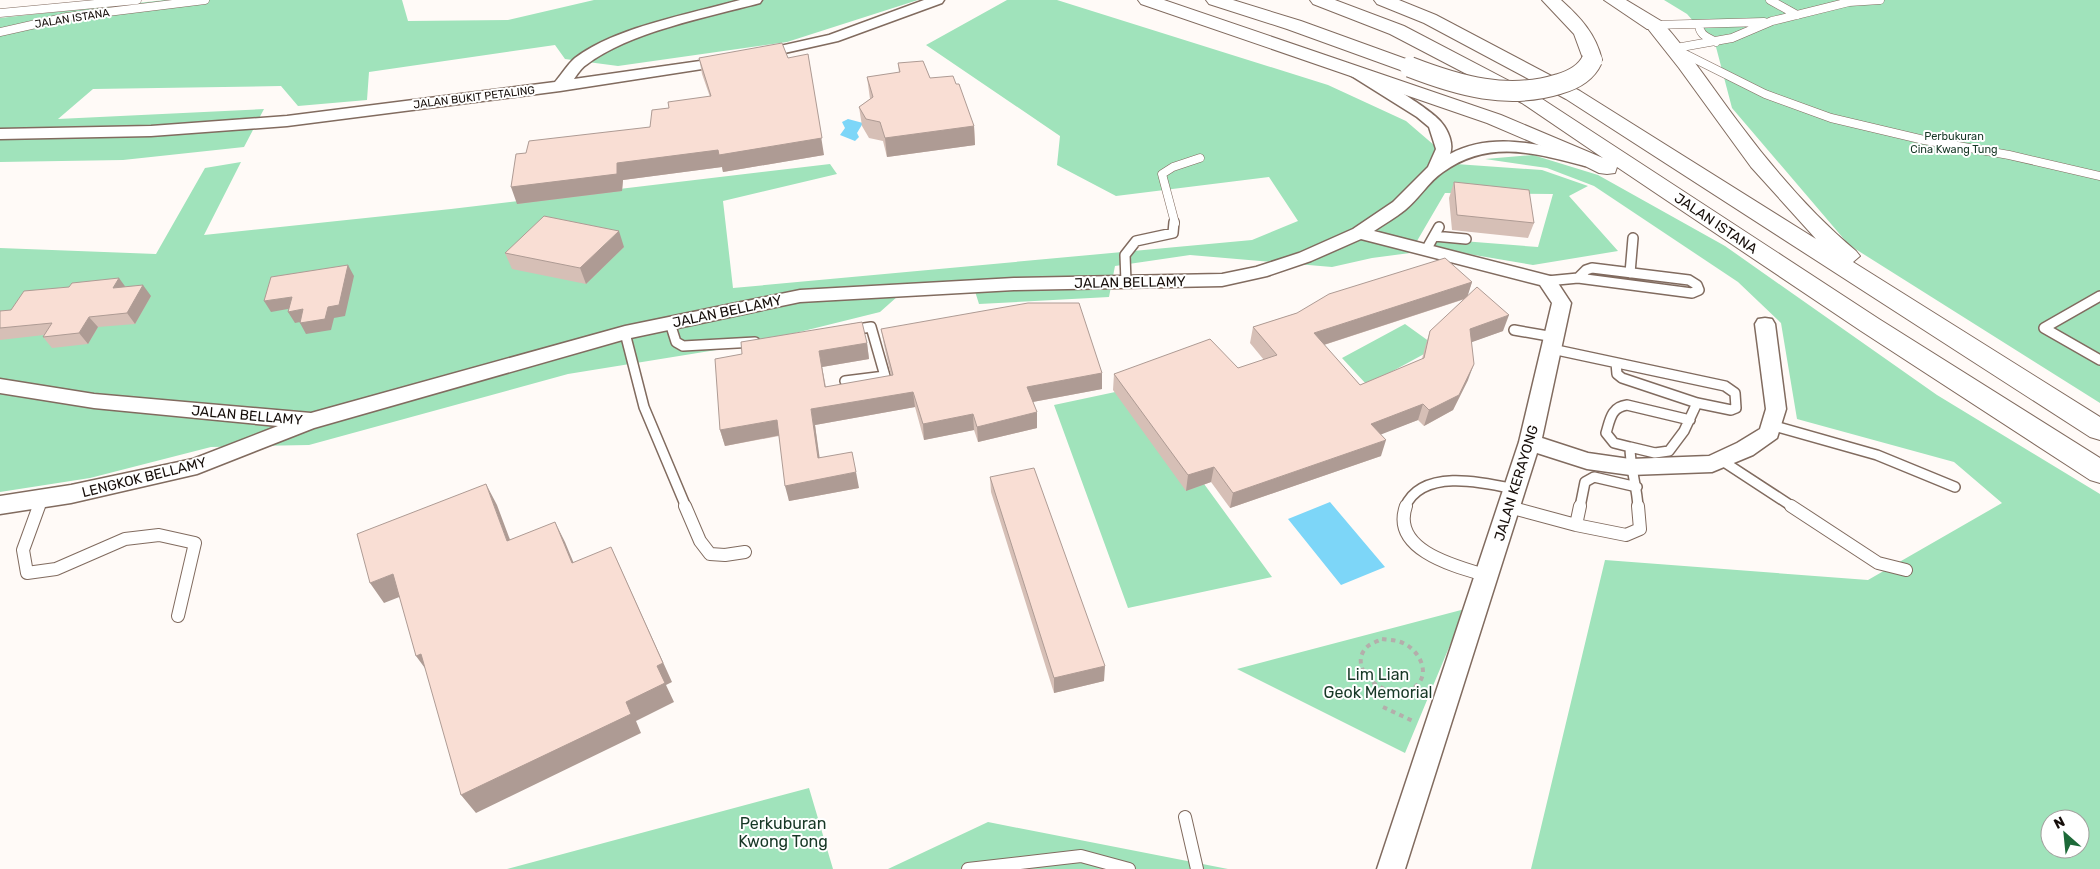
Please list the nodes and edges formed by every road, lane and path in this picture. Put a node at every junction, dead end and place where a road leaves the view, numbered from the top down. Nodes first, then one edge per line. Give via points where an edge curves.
1 (50, 0) edge
2 (138, 0) edge
3 (205, 0) edge
4 (755, 0) edge
5 (938, 0) edge
6 (1147, 0) edge
7 (1215, 0) edge
8 (1319, 0) edge
9 (1383, 0) edge
10 (1551, 0) edge
11 (1613, 0) edge
12 (1770, 0) edge
13 (1880, 0) edge
14 (1849, 1) edge
15 (43, 9) junction
16 (0, 13) edge
17 (1797, 15) junction
18 (1772, 21) junction
19 (1699, 24) junction
20 (1709, 24) junction
21 (1654, 25) junction
22 (0, 32) edge
23 (1732, 38) junction
24 (1716, 42) junction
25 (1677, 49) junction
26 (1354, 72) junction
27 (560, 86) junction
28 (0, 134) edge
29 (1200, 158) dead end
30 (1601, 165) junction
31 (1436, 169) junction
32 (2100, 176) edge
33 (1439, 227) dead end
34 (1359, 233) junction
35 (1633, 238) dead end
36 (1466, 239) dead end
37 (1430, 243) junction
38 (1630, 272) junction
39 (1578, 278) junction
40 (1547, 281) junction
41 (1126, 282) junction
42 (2100, 296) edge
43 (670, 324) junction
44 (1765, 324) dead end
45 (1870, 325) junction
46 (1514, 330) dead end
47 (842, 331) edge
48 (625, 333) junction
49 (1947, 335) junction
50 (767, 341) edge
51 (1553, 343) junction
52 (2100, 348) edge
53 (2090, 354) junction
54 (2100, 360) edge
55 (1616, 363) junction
56 (845, 382) edge
57 (0, 386) edge
58 (1697, 403) junction
59 (1690, 420) junction
60 (311, 421) junction
61 (1771, 425) junction
62 (2100, 430) edge
63 (1530, 442) junction
64 (1630, 457) junction
65 (1721, 460) junction
66 (2100, 472) edge
67 (1637, 487) junction
68 (1955, 487) dead end
69 (42, 498) junction
70 (1512, 498) junction
71 (0, 505) edge
72 (1576, 525) junction
73 (745, 552) dead end
74 (1906, 570) dead end
75 (1488, 576) junction
76 (178, 616) dead end
77 (1373, 642) joint
78 (1383, 707) dead end
79 (1411, 720) dead end
80 (1185, 817) dead end
81 (968, 869) edge
82 (1129, 869) edge
83 (1197, 869) edge
84 (1391, 869) edge

1 - 15 lane
2 - 15 lane
3 - 22 lane, JALAN ISTANA via 67,17
4 - 27 street via 647,30 610,45 580,62
5 - 27 street, JALAN BUKIT PETALING via 833,38 744,59
6 - 26 main road
7 - 10 main road, bridge via 1461,86 1526,92 1570,80 1590,68 1591,46 1583,32
8 - 45 main road, JALAN ISTANA via 1397,30 1529,99
9 - 49 main road via 1430,19 1573,95
11 - 21 main road
12 - 17 lane
13 - 14 lane
14 - 17 lane
15 - 16 lane
17 - 18 lane
18 - 20 lane
18 - 23 lane
19 - 20 lane
19 - 21 lane
19 - 24 lane via 1703,36
20 - 23 lane
21 - 25 main road
23 - 24 lane
24 - 25 lane
25 - 32 lane via 1765,94 1831,118
25 - 49 main road via 1735,133 1799,208 1836,246
26 - 30 main road via 1494,119
26 - 31 street, JALAN BELLAMY via 1435,124 1444,149
27 - 28 street, JALAN BUKIT PETALING via 287,121 151,131
29 - 41 lane via 1162,174 1175,225 1173,233 1136,240 1125,255
30 - 31 street, JALAN BELLAMY via 1534,148 1495,147 1470,150
30 - 45 main road
31 - 34 street, JALAN BELLAMY via 1398,206
33 - 37 lane
34 - 37 street
34 - 41 street, JALAN BELLAMY via 1304,258 1222,280
35 - 38 lane
36 - 37 lane
37 - 40 street
38 - 39 lane via 1592,268
38 - 39 lane via 1689,280 1698,285 1699,290 1692,293
39 - 40 lane
40 - 51 street, JALAN KERAYONG via 1562,303
41 - 43 street, JALAN BELLAMY via 1014,284 800,296
42 - 53 lane via 2044,328
43 - 48 street, JALAN BELLAMY
43 - 50 lane via 676,342 683,346
44 - 61 street via 1776,409
45 - 66 main road, JALAN ISTANA
46 - 51 lane
47 - 56 lane via 871,327 884,376
48 - 60 street, JALAN BELLAMY
48 - 73 lane via 644,407 700,541 710,554
49 - 62 main road
51 - 55 lane
51 - 63 street, JALAN KERAYONG
52 - 53 lane
53 - 54 lane
55 - 58 lane via 1617,374 1622,378
55 - 58 lane via 1725,386 1735,393 1736,408 1731,410
57 - 60 street, JALAN BELLAMY via 94,401
58 - 59 lane
59 - 64 lane via 1671,451
59 - 64 lane via 1618,405 1606,433
60 - 69 street, LENGKOK BELLAMY via 197,466
61 - 65 street via 1769,433
61 - 68 lane via 1877,455
63 - 64 street via 1587,461
63 - 70 street, JALAN KERAYONG
64 - 65 street via 1712,464
64 - 67 lane
65 - 74 lane via 1878,563
67 - 72 lane via 1589,478 1585,482
67 - 72 lane via 1640,529 1634,533 1626,535
69 - 71 street, LENGKOK BELLAMY
69 - 76 lane via 23,550 27,572 56,569 125,539 159,535 196,543
70 - 72 lane
70 - 75 street, JALAN KERAYONG
70 - 75 lane via 1487,483 1442,481 1423,487 1407,501 1403,516 1407,533 1420,549
75 - 84 street, JALAN KERAYONG
77 - 77 path via 1366,646 1360,662 1368,679 1376,686 1396,692 1414,688 1420,682 1422,665 1411,648 1392,640
78 - 79 path
80 - 83 lane
81 - 82 lane via 1081,856

